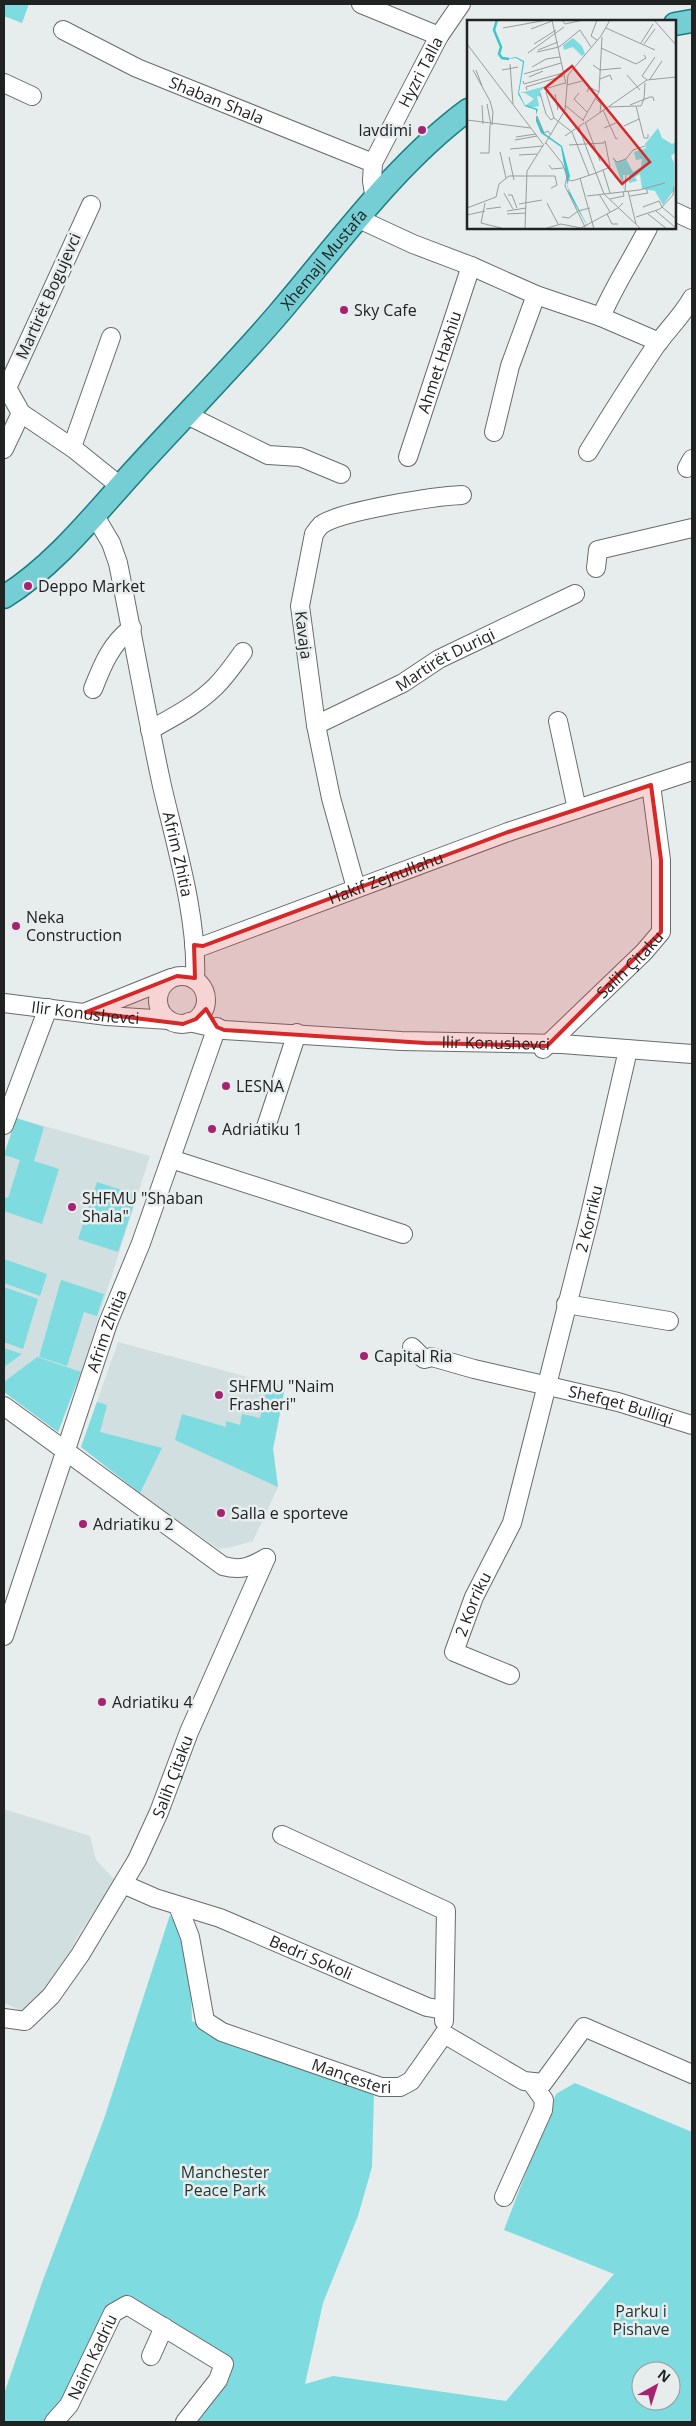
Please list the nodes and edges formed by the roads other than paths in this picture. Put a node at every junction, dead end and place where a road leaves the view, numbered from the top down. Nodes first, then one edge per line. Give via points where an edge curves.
1 (361, 4) edge
2 (461, 4) edge
3 (692, 21) edge
4 (676, 24) edge
5 (63, 30) dead end
6 (439, 36) junction
7 (4, 83) edge
8 (32, 96) dead end
9 (467, 111) edge
10 (373, 163) junction
11 (375, 200) junction
12 (91, 205) dead end
13 (676, 212) edge
14 (359, 219) junction
15 (692, 220) edge
16 (648, 229) edge
17 (471, 266) junction
18 (536, 295) junction
19 (692, 298) edge
20 (601, 317) junction
21 (687, 320) edge
22 (111, 337) dead end
23 (659, 342) junction
24 (21, 413) junction
25 (185, 414) junction
26 (494, 432) dead end
27 (72, 447) junction
28 (4, 449) edge
29 (588, 452) dead end
30 (408, 457) dead end
31 (341, 474) dead end
32 (120, 486) junction
33 (462, 495) dead end
34 (95, 516) junction
35 (692, 528) edge
36 (596, 568) dead end
37 (575, 594) dead end
38 (4, 597) edge
39 (132, 628) junction
40 (243, 652) dead end
41 (93, 689) dead end
42 (558, 721) dead end
43 (316, 725) junction
44 (150, 730) junction
45 (692, 771) edge
46 (651, 785) junction
47 (577, 809) junction
48 (356, 888) junction
49 (194, 945) junction
50 (171, 978) junction
51 (195, 980) junction
52 (206, 999) junction
53 (4, 1003) edge
54 (48, 1008) junction
55 (86, 1012) junction
56 (169, 1020) junction
57 (189, 1022) junction
58 (217, 1027) junction
59 (297, 1033) junction
60 (547, 1045) junction
61 (628, 1050) junction
62 (692, 1054) edge
63 (4, 1125) edge
64 (266, 1127) dead end
65 (170, 1159) junction
66 (403, 1234) dead end
67 (566, 1304) junction
68 (669, 1321) dead end
69 (412, 1348) dead end
70 (548, 1386) junction
71 (4, 1406) edge
72 (692, 1425) edge
73 (66, 1450) junction
74 (4, 1636) edge
75 (510, 1675) dead end
76 (282, 1835) dead end
77 (123, 1884) junction
78 (178, 1906) junction
79 (444, 2010) junction
80 (4, 2018) edge
81 (444, 2034) junction
82 (692, 2074) edge
83 (531, 2082) junction
84 (504, 2197) dead end
85 (164, 2327) junction
86 (151, 2356) dead end
87 (54, 2422) edge
88 (185, 2422) edge

1 - 6 street
2 - 6 street, Hyzri Talla
3 - 4 main road
5 - 10 street, Shaban Shala via 137,68
6 - 10 street, Hyzri Talla
7 - 8 street
9 - 11 main road, Xhemajl Mustafa via 426,145
10 - 11 street
11 - 14 main road, Xhemajl Mustafa
12 - 24 street, Martirët Bogujevci via 7,388
13 - 15 street
14 - 17 street
14 - 25 main road, Xhemajl Mustafa via 256,339
16 - 20 street
17 - 18 street
17 - 30 street, Ahmet Haxhiu
18 - 20 street
18 - 26 street via 510,366
19 - 21 street
20 - 23 street
21 - 23 street
22 - 27 street
23 - 29 street
24 - 27 street, Martirët Bogujevci
24 - 28 street
25 - 31 street via 268,455 300,456
25 - 32 main road, Xhemajl Mustafa
27 - 32 street, Martirët Bogujevci
32 - 34 main road, Xhemajl Mustafa
33 - 43 street, Kavaja via 351,514 321,525 314,534 300,606
34 - 38 main road, Xhemajl Mustafa via 30,580
34 - 39 street, Afrim Zhitia via 111,543 118,563
35 - 36 street via 598,550
37 - 43 street, Martirët Duriqi via 439,659 403,683
39 - 41 street via 120,636
39 - 44 street, Afrim Zhitia
40 - 44 street via 205,696
42 - 47 street
43 - 48 street, Kavaja via 330,798
44 - 49 street, Afrim Zhitia
45 - 46 street, Hakif Zejnullahu
46 - 47 street, Hakif Zejnullahu
46 - 60 street, Salih Çitaku via 661,860 661,932
47 - 48 street, Hakif Zejnullahu
48 - 49 street, Hakif Zejnullahu via 204,946
49 - 51 street, Afrim Zhitia
50 - 51 street via 183,976
50 - 55 street
50 - 56 street via 158,995 160,1009
51 - 52 street via 205,992
52 - 57 street via 202,1014
52 - 58 street
53 - 54 street, Ilir Konushevci
54 - 55 street, Ilir Konushevci
54 - 63 street
55 - 56 street, Ilir Konushevci
56 - 57 street
57 - 58 street
58 - 59 street, Ilir Konushevci
58 - 65 street, Afrim Zhitia
59 - 60 street, Ilir Konushevci via 425,1043
59 - 64 street
60 - 61 street, Ilir Konushevci
61 - 62 street, Ilir Konushevci
61 - 67 street, 2 Korriku
65 - 66 street
65 - 73 street, Afrim Zhitia via 141,1244 108,1323
67 - 68 street
67 - 70 street, 2 Korriku
69 - 70 street via 424,1359 432,1358
70 - 72 street, Shefqet Bulliqi via 618,1402
70 - 75 street, 2 Korriku via 512,1523 474,1597 454,1652
71 - 73 street
73 - 74 street, Afrim Zhitia
73 - 77 street, Salih Çitaku via 223,1566 236,1570 249,1568 266,1558 189,1732 159,1812
76 - 79 street via 446,1911
77 - 78 street
77 - 80 street, Salih Çitaku via 51,1996 25,2022
78 - 79 street, Bedri Sokoli via 220,1918 427,2007
78 - 81 street, Mançesteri via 190,1937 205,2021 222,2032 382,2087 400,2087 411,2081
79 - 81 street
81 - 83 street via 524,2081
82 - 83 street via 584,2027 543,2083
83 - 84 street via 544,2100 543,2110
85 - 86 street
85 - 87 street, Naim Kadriu via 127,2305 113,2313 69,2405
85 - 88 street, Naim Kadriu via 224,2364 218,2380

